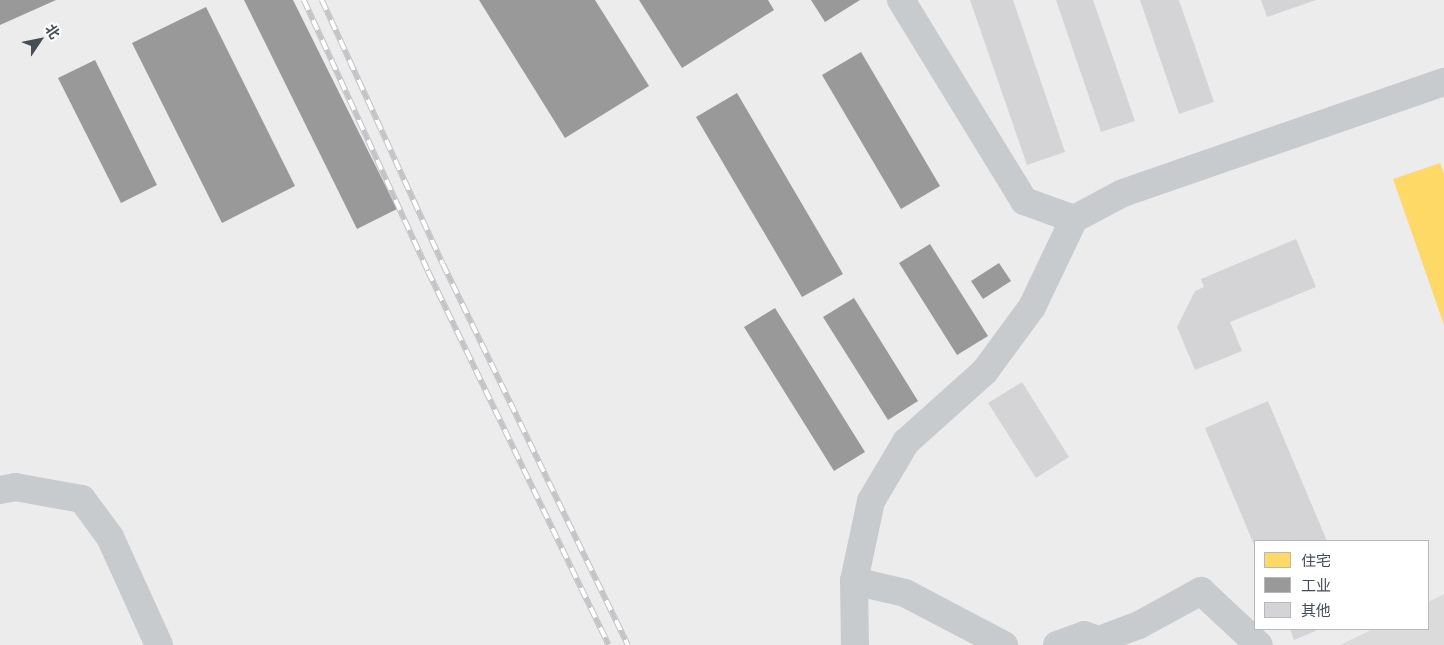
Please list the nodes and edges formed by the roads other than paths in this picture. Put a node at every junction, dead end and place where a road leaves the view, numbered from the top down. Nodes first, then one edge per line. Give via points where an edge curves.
1 (901, 0) edge
2 (1444, 82) edge
3 (1074, 218) junction
4 (0, 490) edge
5 (854, 581) junction
6 (159, 645) edge
7 (854, 645) edge
8 (1004, 645) edge
9 (1057, 645) edge
10 (1259, 645) edge

1 - 3 street via 1024,201
2 - 3 street via 1123,193
3 - 5 street via 1032,306 985,371 901,450 871,501
4 - 6 street via 15,487 82,499 110,537
5 - 7 street
5 - 8 street via 905,593
9 - 10 street via 1084,635 1099,640 1139,625 1201,591

